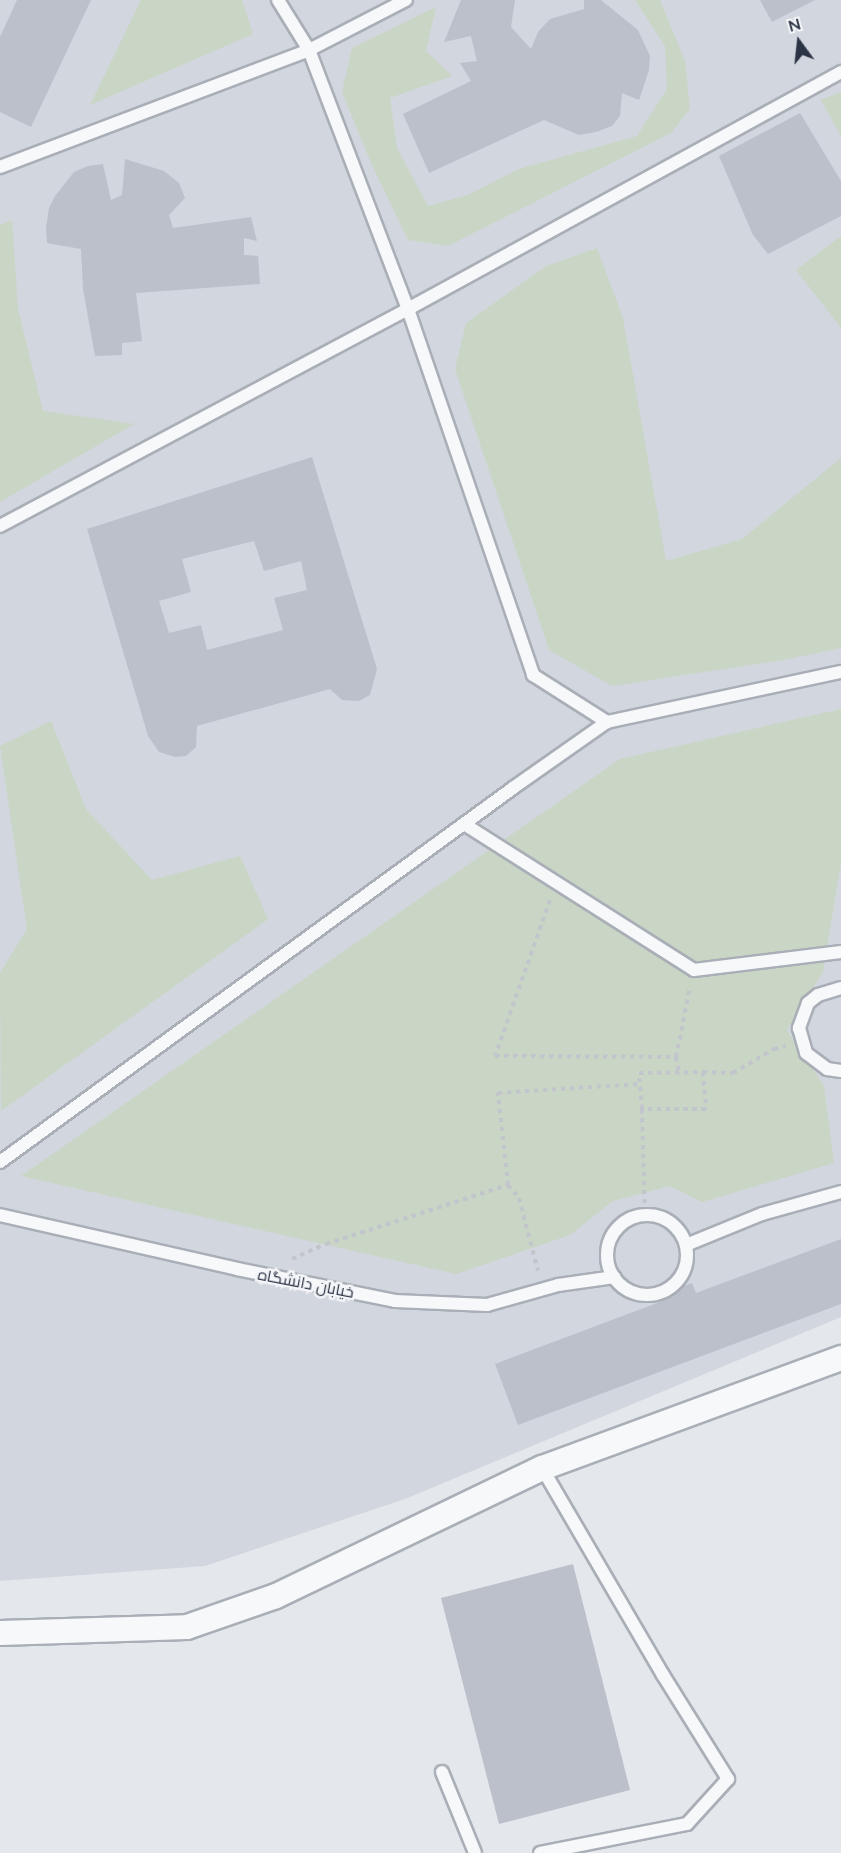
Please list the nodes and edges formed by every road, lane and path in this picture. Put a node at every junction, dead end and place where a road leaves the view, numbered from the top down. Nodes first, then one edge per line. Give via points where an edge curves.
1 (278, 0) edge
2 (406, 0) edge
3 (309, 50) junction
4 (841, 72) edge
5 (0, 167) edge
6 (408, 309) junction
7 (0, 526) edge
8 (841, 672) edge
9 (607, 722) junction
10 (464, 824) junction
11 (556, 882) junction
12 (841, 952) edge
13 (694, 970) junction
14 (841, 987) edge
15 (801, 1041) junction
16 (676, 1057) junction
17 (841, 1071) edge
18 (703, 1072) junction
19 (679, 1073) junction
20 (639, 1084) junction
21 (642, 1109) junction
22 (0, 1162) edge
23 (508, 1185) junction
24 (841, 1192) edge
25 (0, 1215) edge
26 (645, 1215) junction
27 (686, 1245) junction
28 (259, 1273) junction
29 (614, 1277) junction
30 (543, 1289) junction
31 (841, 1358) edge
32 (542, 1468) junction
33 (0, 1633) edge
34 (442, 1772) dead end
35 (475, 1853) edge
36 (540, 1853) edge

1 - 3 lane
2 - 3 lane
3 - 5 lane
3 - 6 lane
4 - 6 lane
6 - 7 lane
6 - 9 lane via 533,675
8 - 9 lane
9 - 10 lane
10 - 11 lane
10 - 22 lane
11 - 13 lane
11 - 16 path via 495,1056
12 - 13 lane
13 - 16 path
14 - 15 lane via 818,994 808,1003 801,1015
15 - 17 lane via 815,1062
15 - 18 path via 774,1049 733,1074
16 - 19 path
18 - 19 path
18 - 21 path via 706,1109
19 - 20 path via 639,1074
20 - 21 path
20 - 23 path via 498,1093
21 - 26 path
23 - 28 path via 326,1244
23 - 30 path via 519,1198
24 - 27 lane via 762,1214
25 - 28 lane, خیابان دانشگاه
26 - 27 lane via 671,1223
26 - 29 lane via 632,1218 611,1237 608,1264
27 - 29 lane via 685,1270 678,1280 657,1294 633,1293
28 - 30 lane, خیابان دانشگاه via 395,1300 487,1305
29 - 30 lane, خیابان دانشگاه
31 - 32 street
32 - 33 street via 276,1596 187,1627
32 - 36 lane via 728,1779 687,1824
34 - 35 lane

